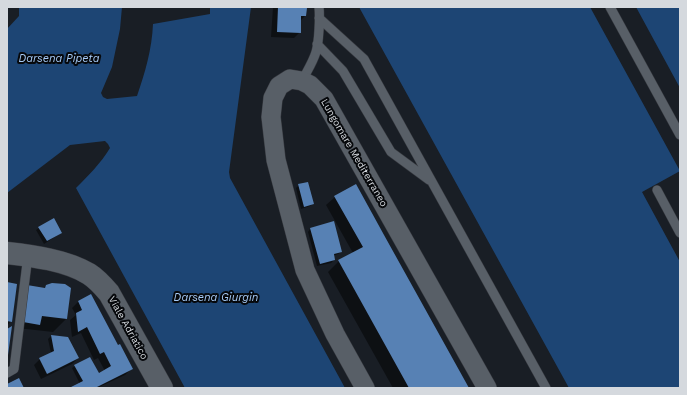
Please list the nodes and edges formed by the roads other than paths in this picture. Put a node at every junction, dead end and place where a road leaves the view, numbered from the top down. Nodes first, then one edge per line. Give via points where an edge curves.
1 (319, 7) edge
2 (610, 7) edge
3 (319, 18) junction
4 (317, 44) junction
5 (302, 81) junction
6 (680, 135) edge
7 (432, 183) junction
8 (657, 190) dead end
9 (680, 233) edge
10 (7, 253) edge
11 (28, 255) junction
12 (7, 373) edge
13 (162, 388) edge
14 (365, 388) edge
15 (487, 388) edge
16 (546, 388) edge

1 - 3 lane
2 - 6 lane
3 - 4 lane
3 - 7 lane via 364,59
4 - 5 lane via 311,66
4 - 7 lane via 343,71 391,152
5 - 14 street via 290,79 279,86 273,98 271,117 276,160 306,270 335,334
5 - 15 street, Lungomare Mediterraneo via 324,99
7 - 16 lane
8 - 9 lane
10 - 11 street, Viale Adriatico
11 - 12 lane via 14,369
11 - 13 street, Viale Adriatico via 61,263 88,274 100,283 109,293

